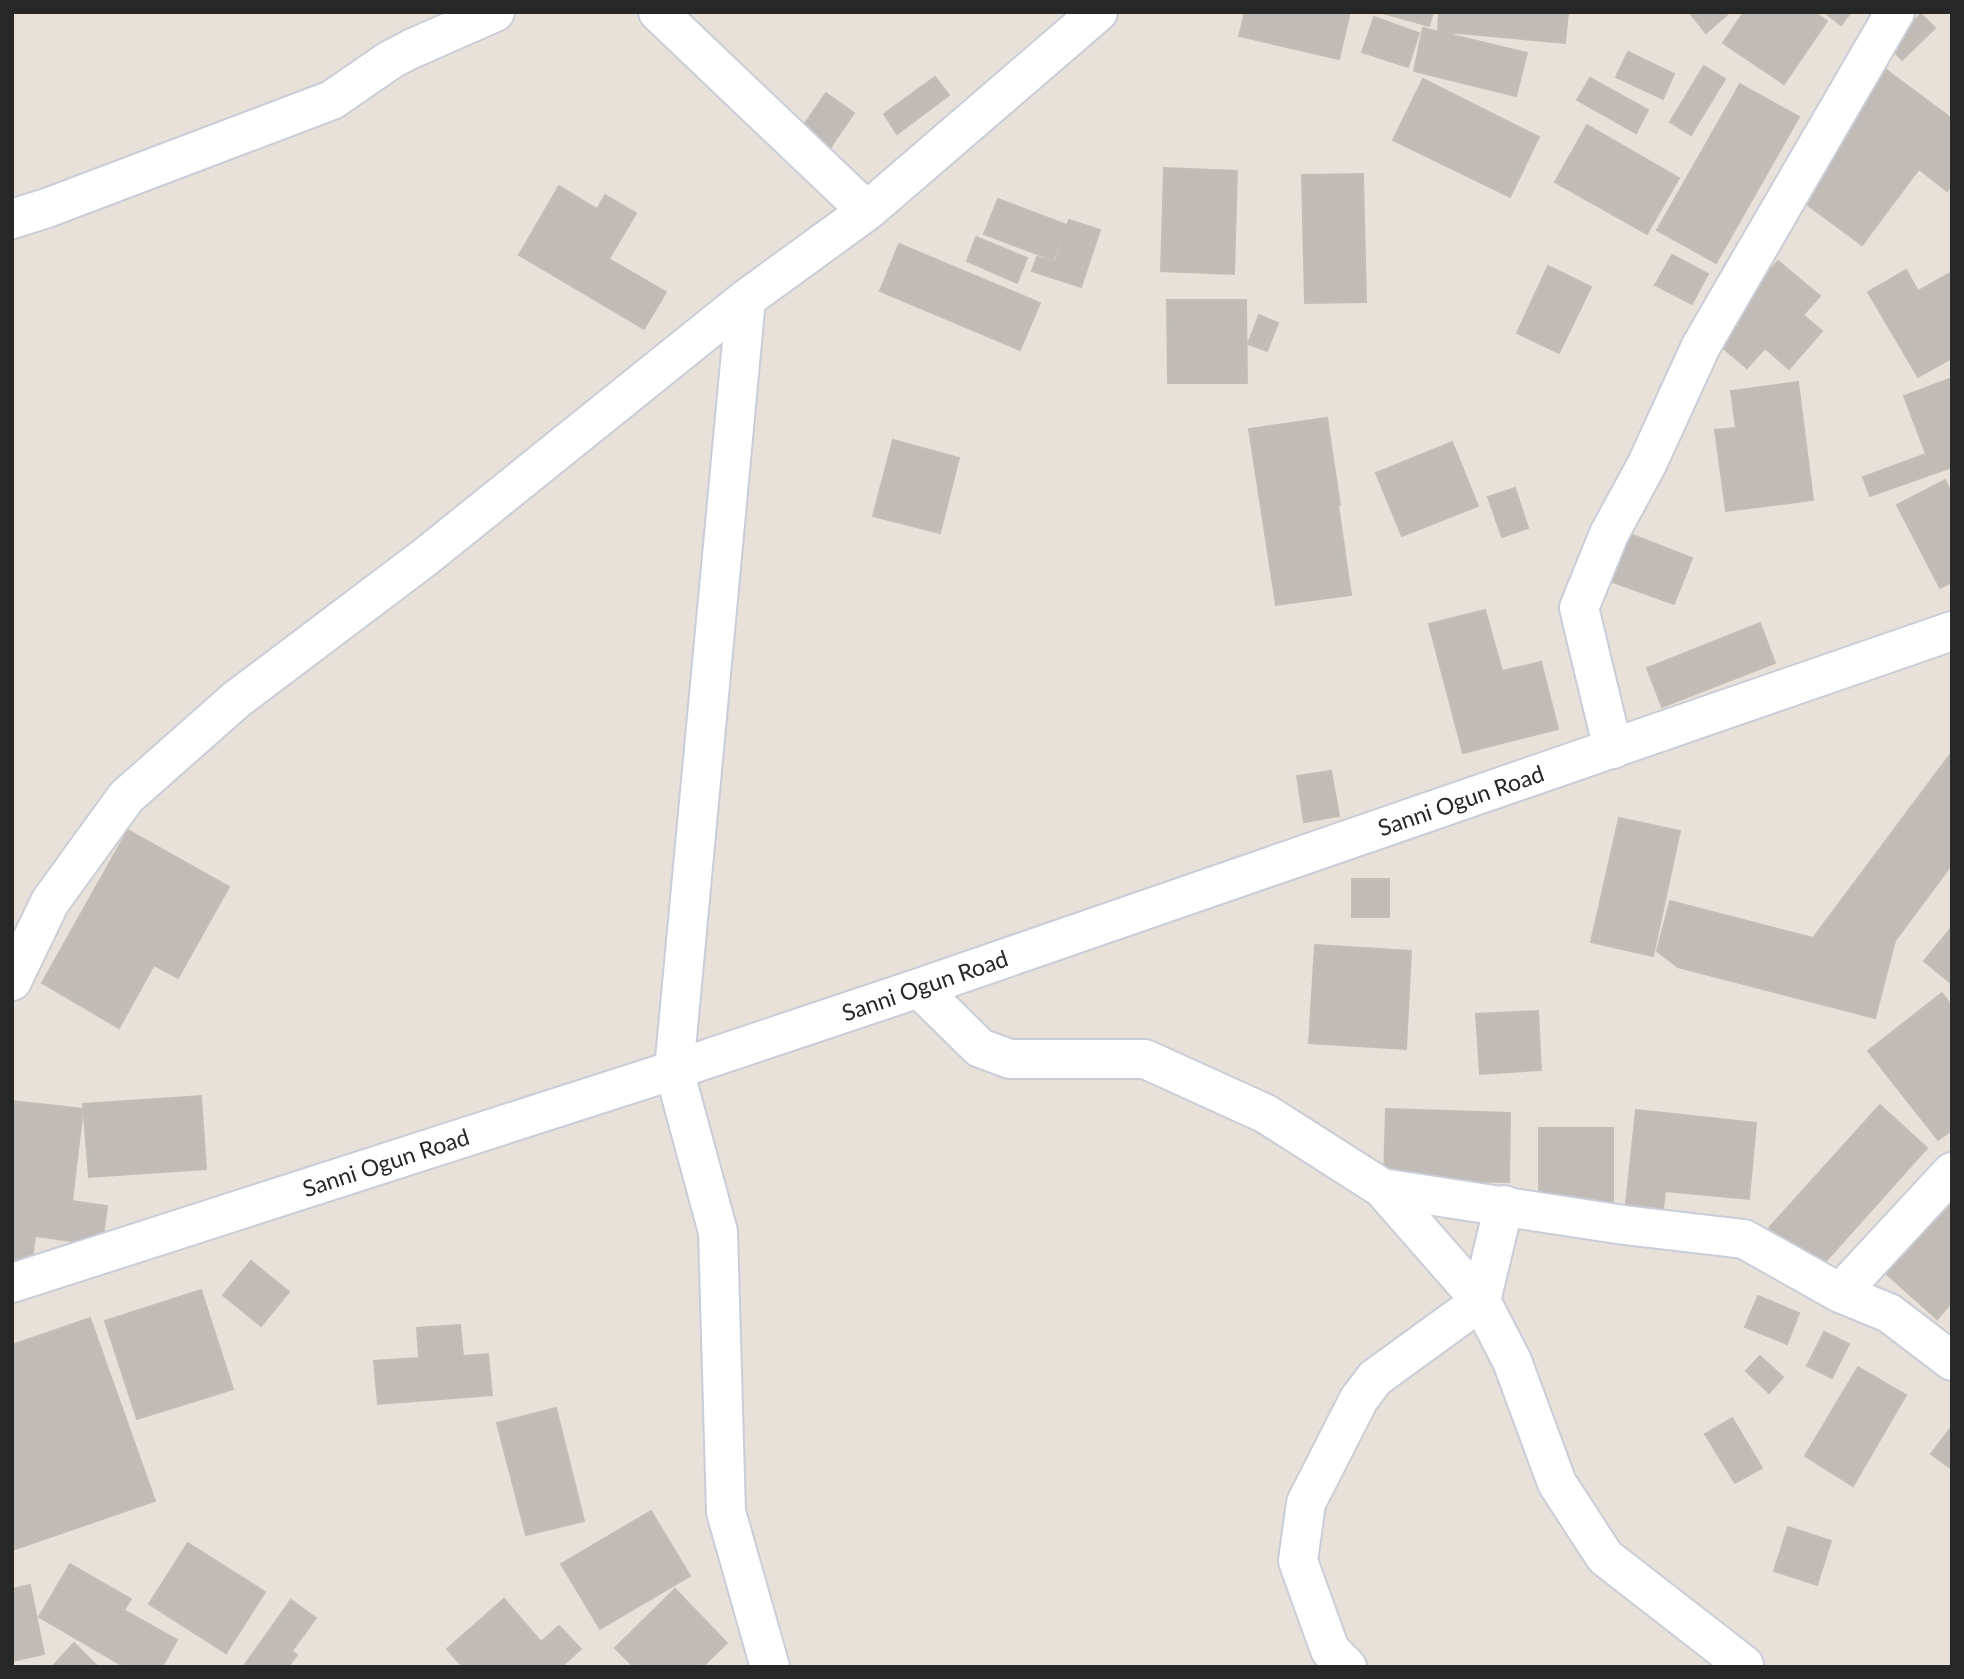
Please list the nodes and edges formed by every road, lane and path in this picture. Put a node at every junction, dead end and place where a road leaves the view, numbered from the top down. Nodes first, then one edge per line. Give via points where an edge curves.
1 (495, 12) edge
2 (657, 12) edge
3 (1098, 12) edge
4 (1895, 12) edge
5 (867, 211) junction
6 (12, 219) edge
7 (746, 299) junction
8 (1952, 632) edge
9 (1613, 749) junction
10 (12, 981) edge
11 (919, 988) junction
12 (674, 1070) junction
13 (1952, 1172) edge
14 (1382, 1188) junction
15 (1504, 1205) junction
16 (12, 1283) edge
17 (1840, 1293) junction
18 (1481, 1301) junction
19 (1952, 1361) edge
20 (1745, 1665) dead end
21 (770, 1667) edge
22 (1347, 1667) edge

1 - 6 street via 390,60 332,100
2 - 5 street
3 - 5 street
4 - 9 street via 1701,346 1609,534 1579,608
5 - 7 street
7 - 10 street via 424,558 237,699 126,797 50,902
7 - 12 street
8 - 9 street, Sanni Ogun Road
9 - 11 street, Sanni Ogun Road
11 - 12 street, Sanni Ogun Road
11 - 14 street via 980,1048 1010,1059 1145,1059 1266,1114
12 - 16 street, Sanni Ogun Road
12 - 21 street via 718,1232 726,1512
13 - 17 street
14 - 15 street
14 - 18 street
15 - 17 street via 1744,1239
15 - 18 street
17 - 19 street via 1889,1313
18 - 20 street via 1512,1361 1557,1483 1605,1556
18 - 22 street via 1375,1378 1359,1399 1306,1503 1298,1561 1330,1650

